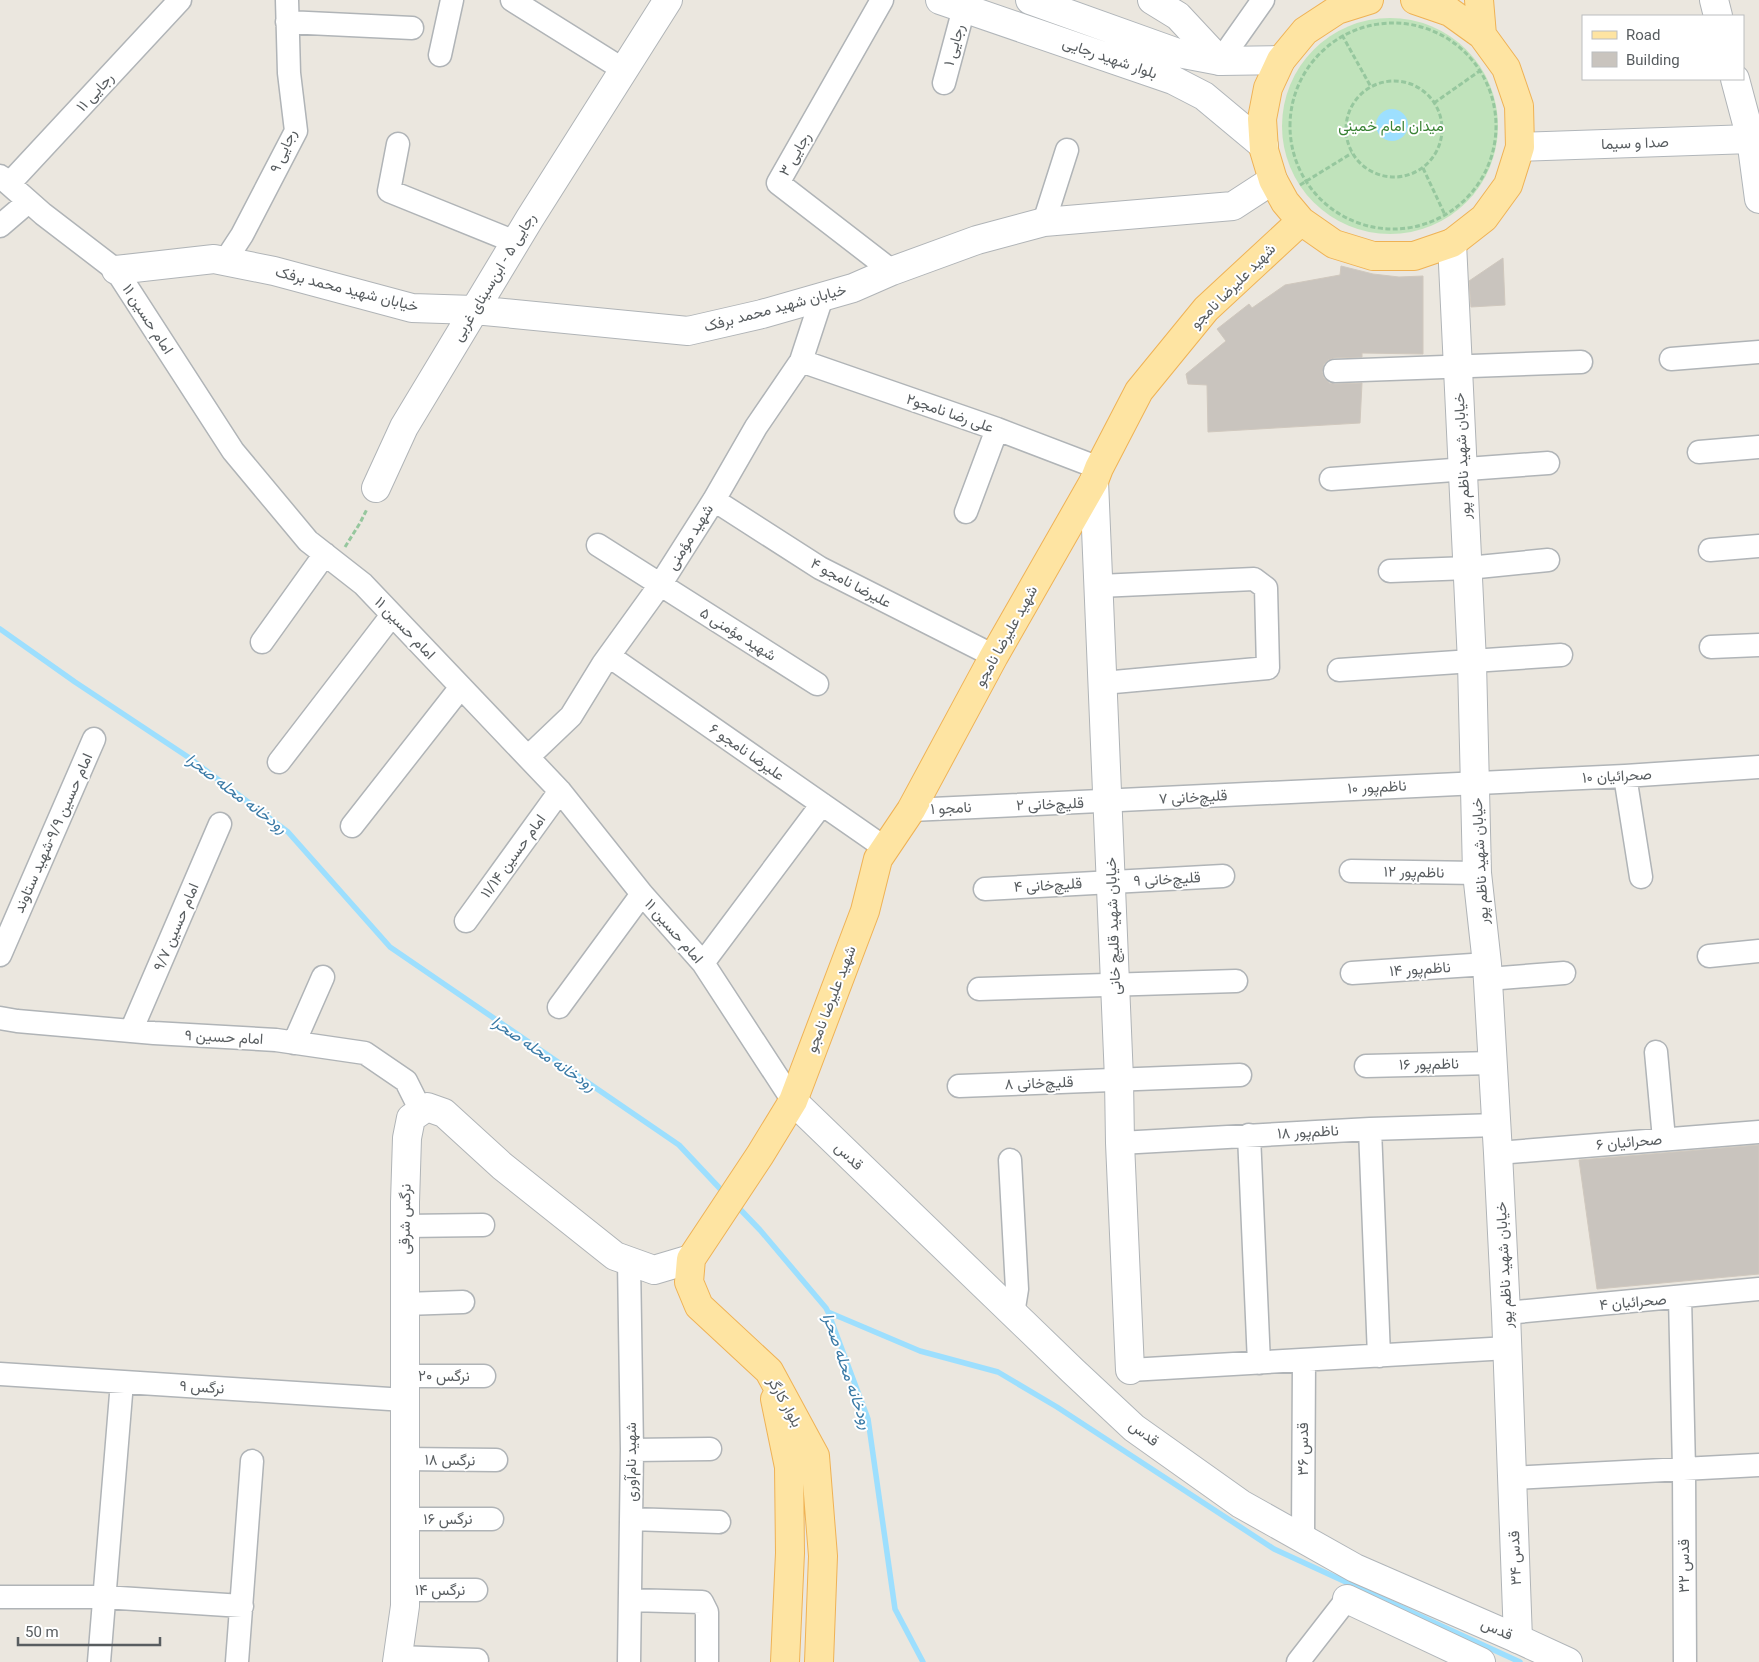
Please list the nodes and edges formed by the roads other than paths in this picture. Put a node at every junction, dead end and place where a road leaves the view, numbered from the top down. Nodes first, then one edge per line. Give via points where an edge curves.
1 (180, 0) edge
2 (452, 0) edge
3 (512, 0) edge
4 (668, 0) edge
5 (882, 0) edge
6 (1030, 0) edge
7 (1152, 0) edge
8 (1263, 0) edge
9 (1370, 0) edge
10 (1414, 0) edge
11 (1479, 0) edge
12 (1714, 0) edge
13 (952, 4) edge
14 (287, 11) edge
15 (1718, 15) edge
16 (412, 28) dead end
17 (1482, 35) junction
18 (440, 55) dead end
19 (1281, 60) junction
20 (1220, 61) junction
21 (624, 70) junction
22 (1735, 80) edge
23 (944, 83) dead end
24 (1756, 139) edge
25 (398, 144) dead end
26 (1264, 146) junction
27 (1520, 147) junction
28 (1067, 150) dead end
29 (5, 180) edge
30 (1273, 180) junction
31 (1759, 199) edge
32 (28, 202) junction
33 (1301, 221) junction
34 (1044, 222) junction
35 (1448, 225) junction
36 (0, 226) edge
37 (515, 242) junction
38 (225, 261) junction
39 (116, 270) junction
40 (892, 271) junction
41 (822, 297) junction
42 (474, 310) junction
43 (1759, 352) edge
44 (1671, 359) dead end
45 (801, 361) junction
46 (1581, 362) dead end
47 (1458, 366) junction
48 (1335, 371) dead end
49 (997, 429) junction
50 (1759, 447) edge
51 (1699, 452) dead end
52 (1548, 463) dead end
53 (1463, 469) junction
54 (1096, 474) junction
55 (1331, 479) dead end
56 (376, 488) road end
57 (714, 500) junction
58 (966, 512) dead end
59 (598, 545) dead end
60 (1759, 546) edge
61 (1710, 550) dead end
62 (330, 558) junction
63 (1548, 560) dead end
64 (1468, 568) junction
65 (1390, 571) dead end
66 (660, 585) junction
67 (1099, 586) junction
68 (392, 615) junction
69 (262, 642) dead end
70 (1759, 644) edge
71 (1711, 647) dead end
72 (1561, 655) dead end
73 (609, 656) junction
74 (994, 656) junction
75 (1472, 662) junction
76 (1339, 670) dead end
77 (1103, 683) junction
78 (817, 684) dead end
79 (461, 687) junction
80 (94, 739) dead end
81 (528, 757) junction
82 (279, 762) dead end
83 (1759, 767) edge
84 (1625, 776) junction
85 (1476, 782) junction
86 (560, 791) junction
87 (1278, 792) joint
88 (1108, 801) junction
89 (822, 804) junction
90 (992, 806) joint
91 (911, 810) junction
92 (220, 824) dead end
93 (352, 826) dead end
94 (885, 848) junction
95 (1352, 871) dead end
96 (1477, 872) junction
97 (1223, 876) dead end
98 (1641, 877) dead end
99 (1111, 882) junction
100 (985, 889) dead end
101 (642, 894) junction
102 (466, 921) dead end
103 (1759, 951) edge
104 (0, 954) edge
105 (1709, 956) dead end
106 (703, 963) junction
107 (1487, 972) junction
108 (1352, 973) dead end
109 (1564, 973) dead end
110 (323, 977) dead end
111 (1236, 981) dead end
112 (1115, 985) junction
113 (979, 989) dead end
114 (559, 1007) dead end
115 (0, 1018) edge
116 (131, 1031) junction
117 (294, 1043) junction
118 (1656, 1052) dead end
119 (1493, 1063) junction
120 (1366, 1066) dead end
121 (1240, 1075) dead end
122 (1119, 1079) junction
123 (959, 1086) dead end
124 (793, 1101) junction
125 (420, 1111) junction
126 (1497, 1125) junction
127 (1370, 1129) junction
128 (1759, 1132) edge
129 (1248, 1135) junction
130 (1664, 1139) junction
131 (1120, 1143) junction
132 (1498, 1153) junction
133 (1010, 1160) dead end
134 (483, 1225) dead end
135 (405, 1226) junction
136 (692, 1259) junction
137 (629, 1262) junction
138 (1759, 1289) edge
139 (1680, 1298) junction
140 (463, 1302) dead end
141 (404, 1304) junction
142 (1506, 1313) junction
143 (1013, 1314) junction
144 (1508, 1348) junction
145 (1379, 1356) junction
146 (1304, 1360) junction
147 (1259, 1362) junction
148 (1130, 1370) joint
149 (769, 1371) junction
150 (0, 1374) edge
151 (484, 1376) dead end
152 (122, 1382) junction
153 (405, 1388) junction
154 (632, 1450) junction
155 (710, 1450) dead end
156 (404, 1459) junction
157 (496, 1460) dead end
158 (252, 1461) dead end
159 (1759, 1465) edge
160 (1684, 1470) junction
161 (1512, 1478) junction
162 (404, 1519) junction
163 (492, 1519) dead end
164 (631, 1519) junction
165 (719, 1522) dead end
166 (1303, 1538) junction
167 (405, 1590) junction
168 (476, 1590) dead end
169 (0, 1597) edge
170 (104, 1597) junction
171 (1347, 1599) joint
172 (630, 1600) junction
173 (242, 1606) junction
174 (1445, 1606) junction
175 (1518, 1638) junction
176 (1432, 1639) junction
177 (397, 1660) edge
178 (477, 1660) dead end
179 (99, 1662) edge
180 (237, 1662) edge
181 (629, 1662) edge
182 (706, 1662) edge
183 (785, 1662) edge
184 (819, 1662) edge
185 (1298, 1662) edge
186 (1481, 1662) edge
187 (1568, 1662) edge
188 (1685, 1662) edge

1 - 29 street, رجایی ۱۱
2 - 18 street
3 - 21 street
4 - 21 street, رجایی ۵ - ابن‌سینای غربی
5 - 40 street, رجایی ۳ via 778,183
6 - 20 street, بلوار شهید رجایی via 1178,53
7 - 20 street via 1178,16
8 - 20 street
9 - 19 main road via 1337,10 1305,31
10 - 17 main road via 1450,12
11 - 17 main road
12 - 15 street
13 - 23 street, رجایی ۱
13 - 26 street, بلوار شهید رجایی via 1173,80 1204,96
14 - 16 street
14 - 38 street, رجایی ۹ via 288,73 296,131
17 - 27 main road via 1506,68 1512,83 1519,106
19 - 20 street, بلوار شهید رجایی
19 - 26 main road via 1268,88 1262,119
21 - 37 street, رجایی ۵ - ابن‌سینای غربی
22 - 24 street
24 - 27 street, صدا و سیما
24 - 31 street
25 - 37 street via 389,191
26 - 30 main road
27 - 35 main road via 1508,185 1484,218
28 - 34 street
29 - 32 street, امام حسین ۱۱
30 - 33 main road
30 - 34 street, خیابان شهید محمد برفک via 1233,206
32 - 36 street
32 - 39 street, امام حسین ۱۱
33 - 35 main road via 1334,244 1373,256 1414,256
33 - 54 main road, شهید علیرضا نامجو via 1206,309 1139,391
34 - 40 street, خیابان شهید محمد برفک via 977,240
35 - 47 street, خیابان شهید ناظم پور
37 - 42 street, رجایی ۵ - ابن‌سینای غربی
38 - 39 street, خیابان شهید محمد برفک via 214,259
38 - 42 street, خیابان شهید محمد برفک via 412,308
39 - 62 street, امام حسین ۱۱ via 233,451 308,541
40 - 41 street, خیابان شهید محمد برفک
41 - 42 street, خیابان شهید محمد برفک via 688,331
41 - 45 street, شهید مؤمنی
42 - 56 street, رجایی ۵ - ابن‌سینای غربی via 404,428
43 - 44 street
45 - 49 street, علی رضا نامجو۲
45 - 57 street, شهید مؤمنی via 756,427
46 - 47 street
47 - 48 street
47 - 53 street, خیابان شهید ناظم پور
49 - 54 street, علی رضا نامجو۲
49 - 58 street
50 - 51 street
52 - 53 street
53 - 55 street
53 - 64 street, خیابان شهید ناظم پور
54 - 67 street, خیابان شهید قلیچ خانی
54 - 74 main road, شهید علیرضا نامجو
57 - 66 street, شهید مؤمنی
57 - 74 street, علیرضا نامجو ۴ via 820,568
59 - 66 street, شهید مؤمنی ۵
60 - 61 street
62 - 68 street, امام حسین ۱۱ via 363,584
62 - 69 street
63 - 64 street
64 - 65 street
64 - 75 street, خیابان شهید ناظم پور
66 - 73 street, شهید مؤمنی
66 - 78 street, شهید مؤمنی ۵
67 - 77 street, خیابان شهید قلیچ خانی
67 - 77 street via 1254,579 1266,588 1268,668
68 - 79 street, امام حسین ۱۱
68 - 82 street
70 - 71 street
72 - 75 street
73 - 81 street, شهید مؤمنی via 571,716
73 - 89 street, علیرضا نامجو ۶
74 - 91 main road, شهید علیرضا نامجو
75 - 76 street
75 - 85 street, خیابان شهید ناظم پور
77 - 88 street, خیابان شهید قلیچ خانی
79 - 81 street, امام حسین ۱۱
79 - 93 street
80 - 104 street, امام حسین ۹/۹-شهید ستاوند
81 - 86 street, امام حسین ۱۱
83 - 84 street, صحرائیان ۱۰
84 - 85 street, صحرائیان ۱۰
84 - 98 street
85 - 87 street, ناظم‌پور ۱۰
85 - 96 street, خیابان شهید ناظم پور
86 - 101 street, امام حسین ۱۱
86 - 102 street, امام حسین ۱۱/۱۴
87 - 88 street, قلیچ‌خانی ۷
88 - 90 street, قلیچ‌خانی ۲
88 - 99 street, خیابان شهید قلیچ خانی
89 - 94 street, علیرضا نامجو ۶
89 - 106 street
90 - 91 street, نامجو ۱
91 - 94 main road, شهید علیرضا نامجو
92 - 116 street, امام حسین ۹/۷
94 - 124 main road, شهید علیرضا نامجو via 878,860 865,911
95 - 96 street, ناظم‌پور ۱۲
96 - 107 street, خیابان شهید ناظم پور
97 - 99 street, قلیچ‌خانی ۹
99 - 100 street, قلیچ‌خانی ۴
99 - 112 street, خیابان شهید قلیچ خانی
101 - 106 street, امام حسین ۱۱
101 - 114 street
103 - 105 street
106 - 124 street, امام حسین ۱۱
107 - 108 street, ناظم‌پور ۱۴
107 - 109 street, ناظم‌پور ۱۴
107 - 119 street, خیابان شهید ناظم پور
110 - 117 street
111 - 112 street
112 - 113 street
112 - 122 street, خیابان شهید قلیچ خانی
115 - 116 street, امام حسین ۹
116 - 117 street, امام حسین ۹
117 - 125 street, امام حسین ۹ via 365,1053 406,1081
118 - 130 street
119 - 120 street, ناظم‌پور ۱۶
119 - 126 street, خیابان شهید ناظم پور
121 - 122 street, قلیچ‌خانی ۸
122 - 123 street, قلیچ‌خانی ۸
122 - 131 street, خیابان شهید قلیچ خانی
124 - 136 main road, شهید علیرضا نامجو
124 - 143 street, قدس
125 - 135 street, نرگس شرقی via 411,1118 407,1138
125 - 137 street via 427,1107 444,1113 502,1166 615,1256
126 - 127 street, ناظم‌پور ۱۸
126 - 132 street, خیابان شهید ناظم پور
127 - 129 street, ناظم‌پور ۱۸
127 - 145 street
128 - 130 street, صحرائیان ۶
129 - 131 street, ناظم‌پور ۱۸
129 - 147 street
130 - 132 street, صحرائیان ۶
131 - 148 street, خیابان شهید قلیچ خانی
132 - 142 street, خیابان شهید ناظم پور
133 - 143 street via 1017,1289
134 - 135 street
135 - 141 street, نرگس شرقی
136 - 137 street via 654,1270
136 - 149 main road via 689,1282 699,1306
137 - 154 street, شهید نام‌آوری
138 - 139 street, صحرائیان ۴
139 - 142 street, صحرائیان ۴
139 - 160 street, قدس ۳۲
140 - 141 street
141 - 153 street, نرگس شرقی
142 - 144 street, خیابان شهید ناظم پور
143 - 166 street, قدس via 1134,1428 1241,1504
144 - 145 street
144 - 161 street, خیابان شهید ناظم پور
145 - 146 street
146 - 147 street
146 - 166 street, قدس ۳۶
147 - 148 street
149 - 183 main road, بلوار کارگر via 789,1467 790,1553
149 - 184 main road, بلوار کارگر via 815,1456 823,1556
150 - 152 street, نرگس ۹
151 - 153 street, نرگس ۲۰
152 - 153 street, نرگس ۹
152 - 170 street
153 - 156 street, نرگس شرقی
154 - 155 street
154 - 164 street, شهید نام‌آوری
156 - 157 street, نرگس ۱۸
156 - 162 street, نرگس شرقی
158 - 173 street
159 - 160 street
160 - 161 street
160 - 188 street, قدس ۳۲
161 - 175 street, قدس ۳۴
162 - 163 street, نرگس ۱۶
162 - 167 street, نرگس شرقی
164 - 165 street
164 - 172 street, شهید نام‌آوری
166 - 174 street, قدس via 1355,1568
167 - 168 street, نرگس ۱۴
167 - 177 street, نرگس شرقی
169 - 170 street
170 - 173 street
170 - 179 street
171 - 176 street
171 - 185 street
172 - 181 street, شهید نام‌آوری
172 - 182 street via 702,1602 708,1612
173 - 180 street
174 - 175 street, قدس
174 - 176 street
175 - 187 street, قدس
176 - 186 street
177 - 178 street

